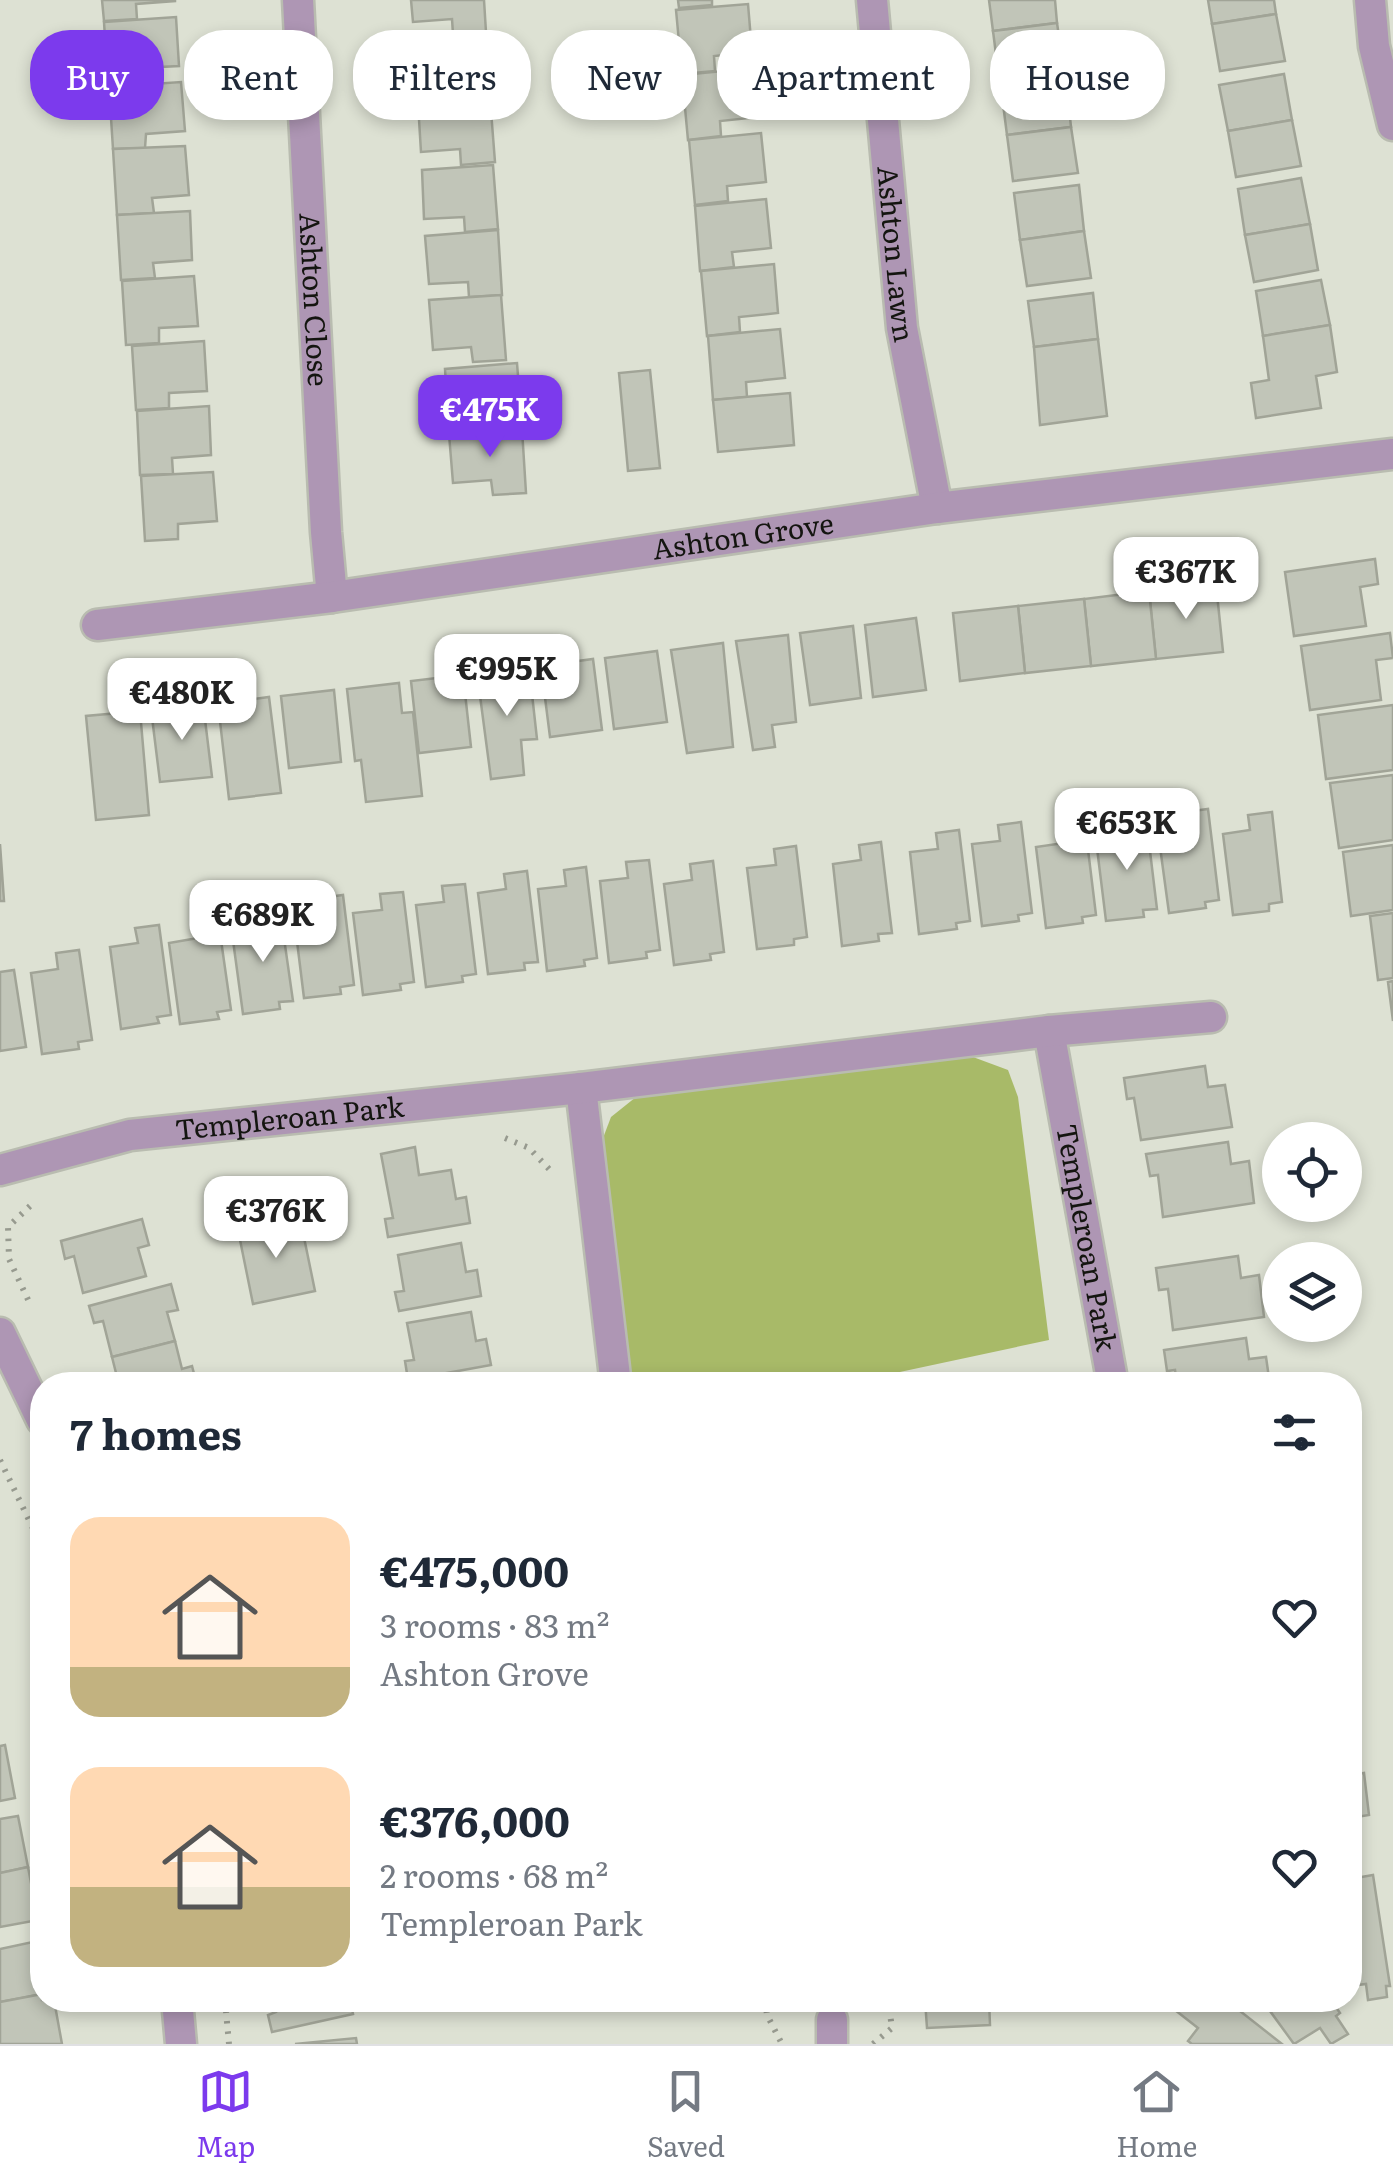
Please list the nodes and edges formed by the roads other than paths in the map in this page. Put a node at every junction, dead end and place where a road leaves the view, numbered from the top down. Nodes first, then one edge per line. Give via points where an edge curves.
1 (298, 0) edge
2 (872, 0) edge
3 (1370, 0) edge
4 (1393, 125) edge
5 (1393, 454) edge
6 (937, 508) junction
7 (332, 597) junction
8 (97, 626) dead end
9 (1211, 1017) dead end
10 (1049, 1030) junction
11 (582, 1088) junction
12 (0, 1170) edge
13 (0, 1333) edge
14 (615, 1372) edge
15 (1110, 1372) edge
16 (30, 1395) edge
17 (178, 2012) edge
18 (181, 2044) edge

1 - 7 street, Ashton Close
2 - 6 street, Ashton Lawn via 902,328
3 - 4 street
5 - 6 street, Ashton Grove
6 - 7 street, Ashton Grove
7 - 8 street, Ashton Grove
9 - 10 street, Templeroan Park
10 - 11 street, Templeroan Park
10 - 15 street, Templeroan Park
11 - 12 street, Templeroan Park via 130,1136
11 - 14 street
13 - 16 street
17 - 18 street

